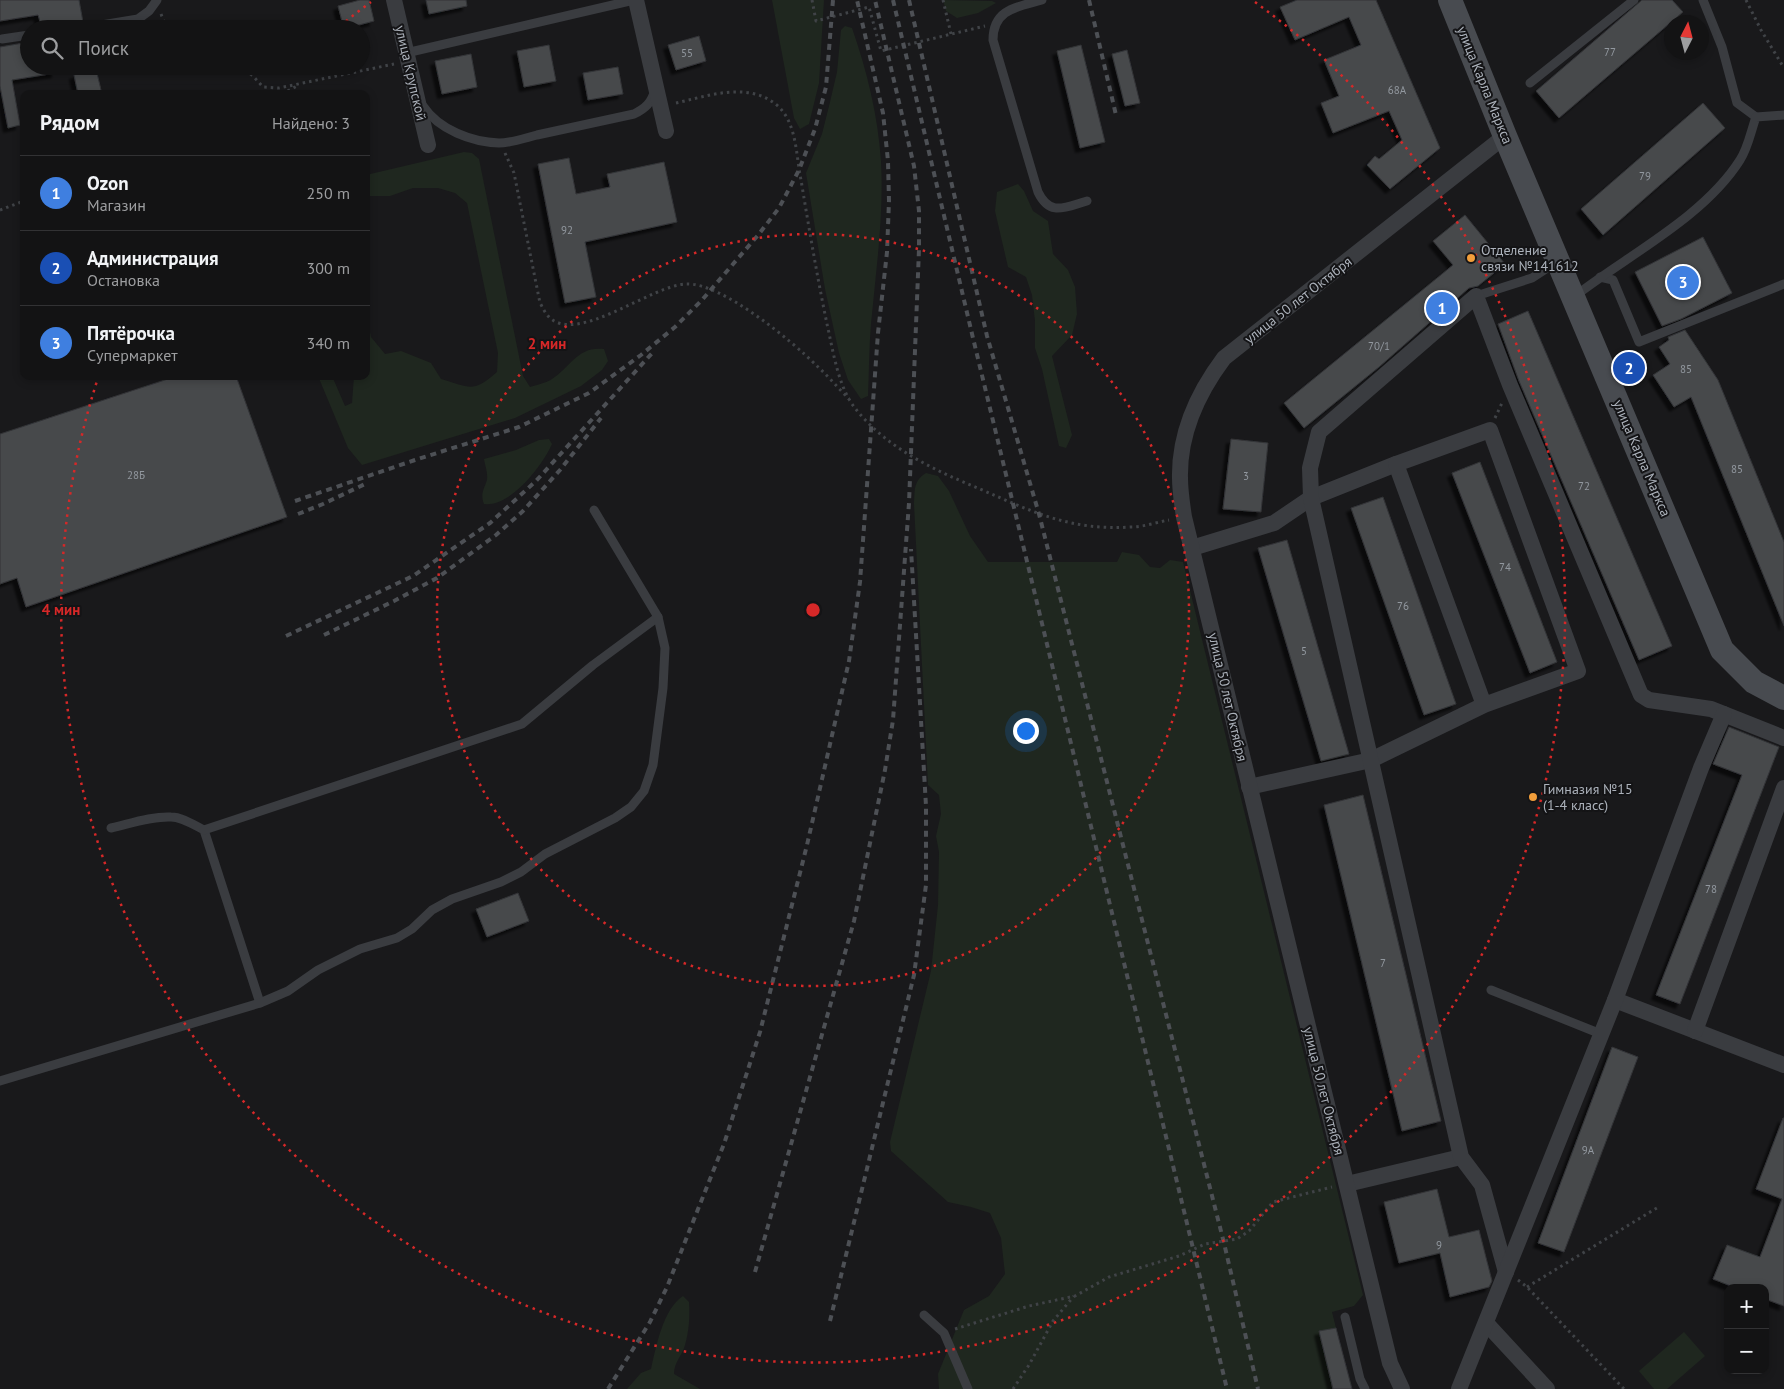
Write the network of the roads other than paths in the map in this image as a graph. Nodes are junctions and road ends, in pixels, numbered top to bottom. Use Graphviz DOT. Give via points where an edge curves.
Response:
graph roads {
  1 [pos="157,0"];
  2 [pos="394,0"];
  3 [pos="635,0"];
  4 [pos="1042,0"];
  5 [pos="1450,0"];
  6 [pos="1634,0"];
  7 [pos="1703,0"];
  8 [pos="127,20"];
  9 [pos="20,36"];
  10 [pos="2,39"];
  11 [pos="408,57"];
  12 [pos="1530,83"];
  13 [pos="656,86"];
  14 [pos="417,98"];
  15 [pos="1784,115"];
  16 [pos="1756,117"];
  17 [pos="666,131"];
  18 [pos="1505,136"];
  19 [pos="428,145"];
  20 [pos="1087,202"];
  21 [pos="1559,261"];
  22 [pos="1600,277"];
  23 [pos="1784,284"];
  24 [pos="1476,296"];
  25 [pos="1574,297"];
  26 [pos="1396,464"];
  27 [pos="1311,498"];
  28 [pos="594,510"];
  29 [pos="1192,548"];
  30 [pos="658,617"];
  31 [pos="1784,698"];
  32 [pos="1484,705"];
  33 [pos="1724,714"];
  34 [pos="1784,738"];
  35 [pos="1371,760"];
  36 [pos="1249,787"];
  37 [pos="1784,788"];
  38 [pos="111,828"];
  39 [pos="204,830"];
  40 [pos="1491,990"];
  41 [pos="1615,1000"];
  42 [pos="260,1003"];
  43 [pos="1695,1031"];
  44 [pos="1601,1034"];
  45 [pos="1784,1065"];
  46 [pos="0,1081"];
  47 [pos="1461,1157"];
  48 [pos="1347,1184"];
  49 [pos="1506,1272"];
  50 [pos="924,1315"];
  51 [pos="1346,1317"];
  52 [pos="1486,1323"];
  53 [pos="968,1389"];
  54 [pos="1365,1389"];
  55 [pos="1402,1389"];
  56 [pos="1459,1389"];
  57 [pos="1547,1389"];
  1 -- 8 [label="lane" via="149,11"];
  2 -- 11 [label="street, улица Крупской"];
  3 -- 11 [label="lane"];
  3 -- 13 [label="street"];
  4 -- 20 [label="lane" via="1012,8 1000,16 995,24 993,40 1043,202 1060,209"];
  5 -- 18 [label="street, улица Карла Маркса"];
  6 -- 12 [label="lane"];
  7 -- 16 [label="lane" via="1722,47 1737,103"];
  9 -- 10 [label="lane"];
  11 -- 14 [label="street, улица Крупской"];
  13 -- 14 [label="lane" via="646,108 634,114 501,143 459,134 428,115"];
  13 -- 17 [label="street"];
  14 -- 19 [label="street, улица Крупской"];
  15 -- 16 [label="lane"];
  16 -- 22 [label="lane" via="1742,158 1724,183 1678,224"];
  18 -- 21 [label="street, улица Карла Маркса"];
  18 -- 29 [label="street, улица 50 лет Октября" via="1224,358 1199,395 1183,440 1180,481"];
  21 -- 24 [label="lane" via="1532,278"];
  21 -- 25 [label="street, улица Карла Маркса"];
  22 -- 23 [label="lane" via="1613,280 1639,342"];
  22 -- 25 [label="lane"];
  24 -- 27 [label="street" via="1319,432 1310,468"];
  24 -- 33 [label="street" via="1510,385 1641,695 1649,700 1711,709"];
  25 -- 31 [label="street, улица Карла Маркса" via="1722,650 1754,682"];
  26 -- 27 [label="street"];
  26 -- 32 [label="street"];
  26 -- 32 [label="street" via="1490,430 1578,671"];
  27 -- 29 [label="street" via="1274,523"];
  27 -- 35 [label="street"];
  28 -- 30 [label="lane"];
  29 -- 36 [label="street, улица 50 лет Октября"];
  30 -- 39 [label="lane" via="522,724"];
  30 -- 42 [label="lane" via="665,648 658,729 644,791 631,807 545,854 522,872 452,899 432,910 397,938 360,949 318,970 288,992"];
  32 -- 35 [label="street"];
  33 -- 34 [label="street"];
  33 -- 41 [label="street"];
  35 -- 36 [label="street"];
  35 -- 47 [label="street"];
  36 -- 48 [label="street, улица 50 лет Октября"];
  37 -- 43 [label="street"];
  38 -- 39 [label="lane" via="172,816"];
  39 -- 42 [label="lane"];
  40 -- 44 [label="lane"];
  41 -- 43 [label="street"];
  41 -- 44 [label="street"];
  42 -- 46 [label="lane"];
  43 -- 45 [label="street"];
  44 -- 49 [label="street"];
  47 -- 48 [label="street"];
  47 -- 49 [label="street" via="1482,1185"];
  48 -- 55 [label="street, улица 50 лет Октября" via="1390,1363"];
  49 -- 52 [label="street"];
  50 -- 53 [label="lane" via="944,1333"];
  51 -- 54 [label="lane" via="1360,1380"];
  52 -- 56 [label="street"];
  52 -- 57 [label="street"];
}
